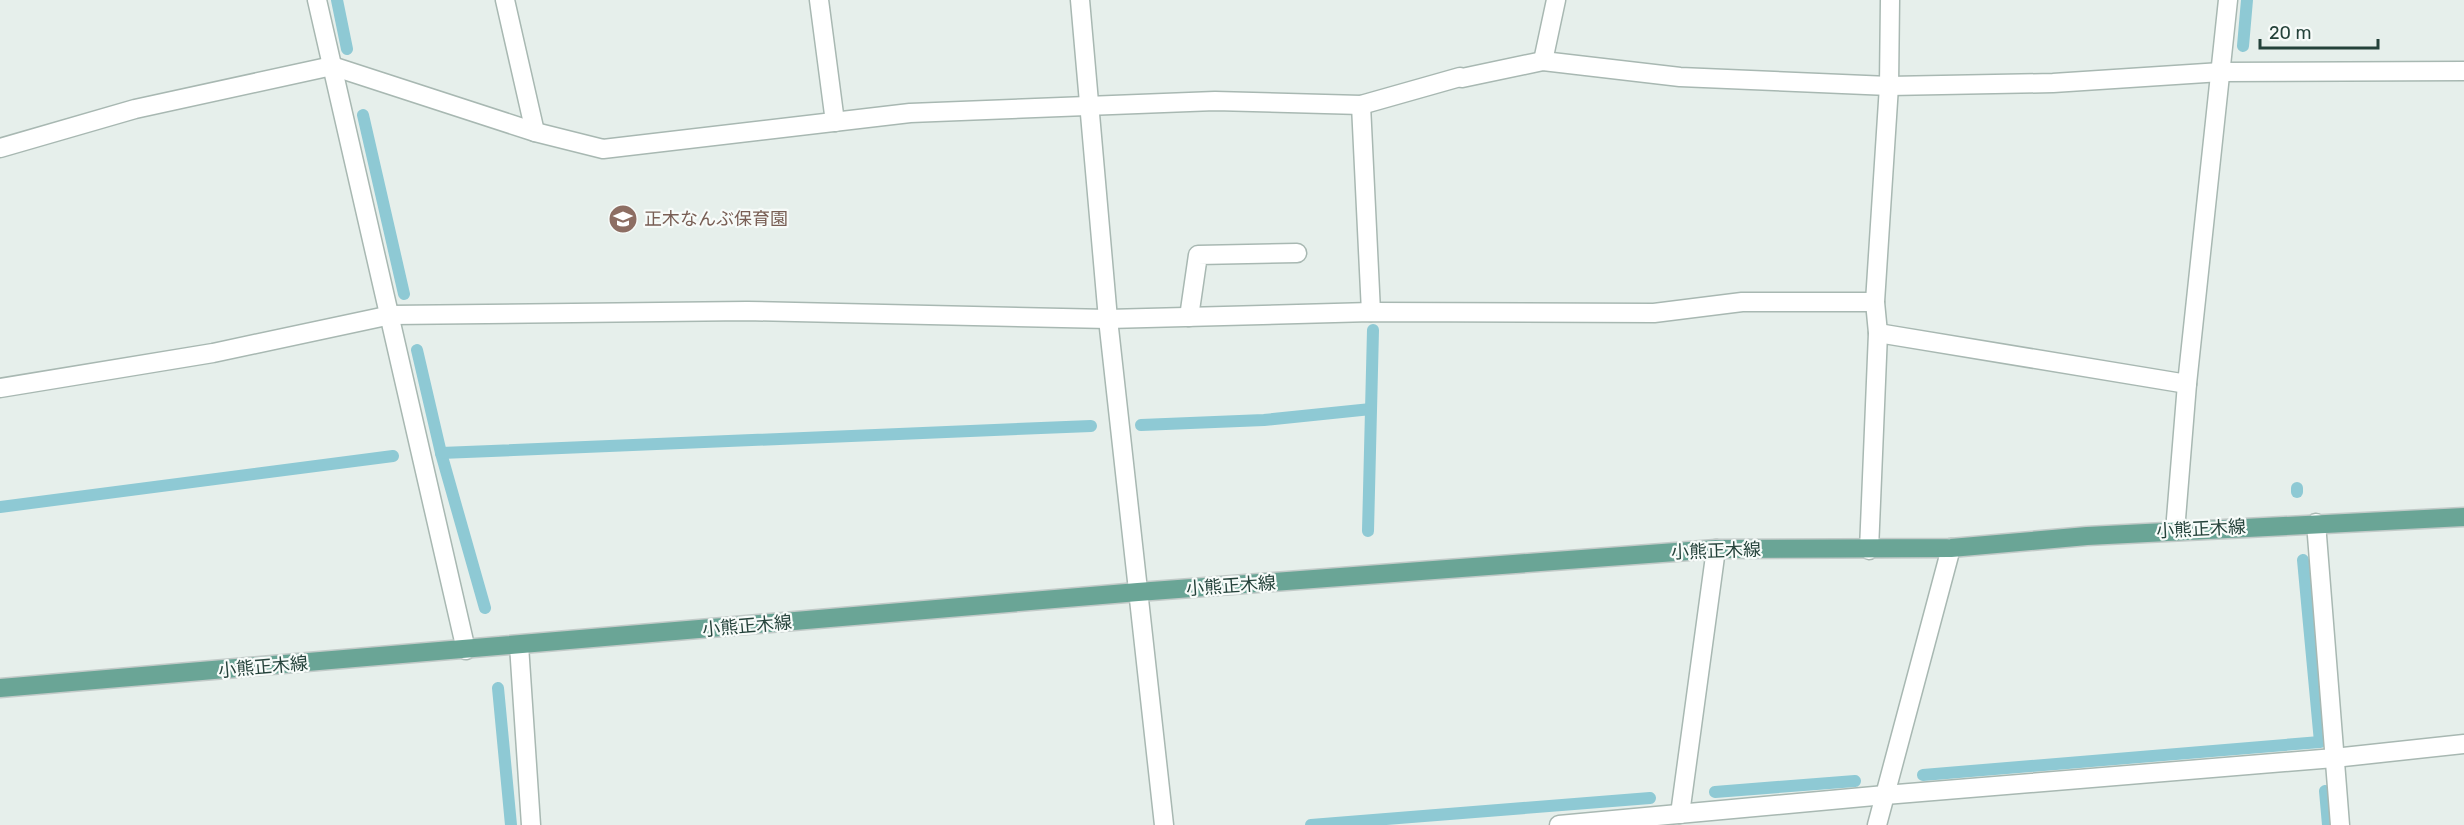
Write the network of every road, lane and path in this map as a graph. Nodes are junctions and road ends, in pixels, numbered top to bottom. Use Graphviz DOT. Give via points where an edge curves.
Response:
graph roads {
  1 [pos="317,0"];
  2 [pos="505,0"];
  3 [pos="819,0"];
  4 [pos="1080,0"];
  5 [pos="1556,0"];
  6 [pos="1890,0"];
  7 [pos="2228,0"];
  8 [pos="1543,61"];
  9 [pos="332,66"];
  10 [pos="2464,71"];
  11 [pos="2221,72"];
  12 [pos="1889,86"];
  13 [pos="1361,105"];
  14 [pos="1090,107"];
  15 [pos="835,122"];
  16 [pos="535,132"];
  17 [pos="0,148"];
  18 [pos="1297,253"];
  19 [pos="1875,302"];
  20 [pos="1371,312"];
  21 [pos="391,315"];
  22 [pos="1189,316"];
  23 [pos="1108,319"];
  24 [pos="1878,333"];
  25 [pos="2187,384"];
  26 [pos="0,388"];
  27 [pos="2464,516"];
  28 [pos="2316,523"];
  29 [pos="2175,531"];
  30 [pos="1951,548"];
  31 [pos="1716,549"];
  32 [pos="1869,550"];
  33 [pos="1138,592"];
  34 [pos="519,645"];
  35 [pos="466,650"];
  36 [pos="0,688"];
  37 [pos="2464,744"];
  38 [pos="2334,758"];
  39 [pos="1885,795"];
  40 [pos="1680,814"];
  41 [pos="531,825"];
  42 [pos="1164,825"];
  43 [pos="1559,825"];
  44 [pos="1877,825"];
  45 [pos="2340,825"];
  1 -- 9 [label="street"];
  2 -- 16 [label="street"];
  3 -- 15 [label="street"];
  4 -- 14 [label="street"];
  5 -- 8 [label="street"];
  6 -- 12 [label="street"];
  7 -- 11 [label="street"];
  8 -- 12 [label="street" via="1680,77"];
  8 -- 13 [label="street" via="1460,77"];
  9 -- 16 [label="street"];
  9 -- 17 [label="street" via="135,109"];
  9 -- 21 [label="street"];
  10 -- 11 [label="street"];
  11 -- 12 [label="street" via="2053,83"];
  11 -- 25 [label="street"];
  12 -- 19 [label="street"];
  13 -- 14 [label="street" via="1215,101"];
  13 -- 20 [label="street"];
  14 -- 15 [label="street" via="910,113"];
  14 -- 23 [label="street"];
  15 -- 16 [label="street" via="603,149"];
  18 -- 22 [label="street" via="1198,255"];
  19 -- 20 [label="street" via="1742,302 1654,313"];
  19 -- 24 [label="street"];
  20 -- 22 [label="street"];
  21 -- 23 [label="street" via="747,311"];
  21 -- 26 [label="street" via="213,353"];
  21 -- 35 [label="street"];
  22 -- 23 [label="street"];
  23 -- 33 [label="street"];
  24 -- 25 [label="street"];
  24 -- 32 [label="street"];
  25 -- 29 [label="street"];
  27 -- 28 [label="main road, 小熊正木線"];
  28 -- 29 [label="main road, 小熊正木線"];
  28 -- 38 [label="street"];
  29 -- 30 [label="main road, 小熊正木線"];
  30 -- 32 [label="main road, 小熊正木線"];
  30 -- 39 [label="street"];
  31 -- 32 [label="main road, 小熊正木線"];
  31 -- 33 [label="main road, 小熊正木線"];
  31 -- 40 [label="street"];
  33 -- 34 [label="main road, 小熊正木線"];
  33 -- 42 [label="street"];
  34 -- 35 [label="main road, 小熊正木線"];
  34 -- 41 [label="street"];
  35 -- 36 [label="main road, 小熊正木線"];
  37 -- 38 [label="street"];
  38 -- 39 [label="street"];
  38 -- 45 [label="street"];
  39 -- 40 [label="street"];
  39 -- 44 [label="street"];
  40 -- 43 [label="street"];
}
